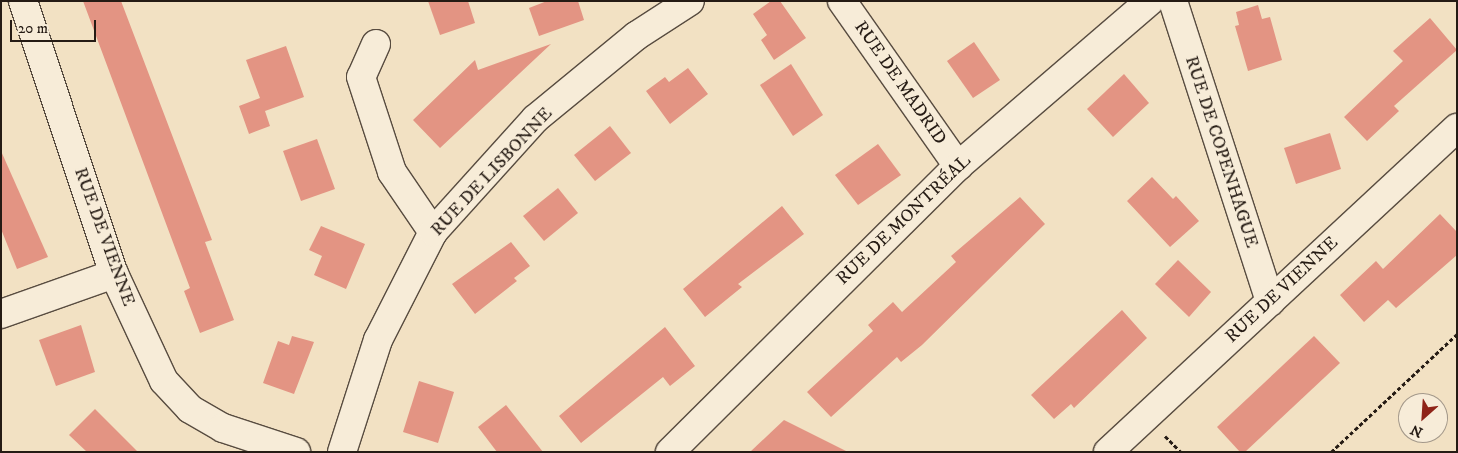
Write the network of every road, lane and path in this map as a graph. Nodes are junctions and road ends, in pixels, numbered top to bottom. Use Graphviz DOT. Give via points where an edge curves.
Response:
graph roads {
  1 [pos="23,1"];
  2 [pos="690,1"];
  3 [pos="842,1"];
  4 [pos="1150,1"];
  5 [pos="1172,1"];
  6 [pos="376,44"];
  7 [pos="1457,128"];
  8 [pos="958,166"];
  9 [pos="433,232"];
  10 [pos="114,274"];
  11 [pos="1270,302"];
  12 [pos="1,314"];
  13 [pos="1457,334"];
  14 [pos="296,452"];
  15 [pos="342,452"];
  16 [pos="670,452"];
  17 [pos="1108,452"];
  18 [pos="1331,452"];
  1 -- 10 [label="street, RUE DE VIENNE"];
  2 -- 9 [label="street, RUE DE LISBONNE" via="636,36 535,119"];
  3 -- 8 [label="street, RUE DE MADRID"];
  4 -- 8 [label="street, RUE DE MONTRÉAL"];
  5 -- 11 [label="street, RUE DE COPENHAGUE"];
  6 -- 9 [label="street" via="361,76 392,172"];
  7 -- 11 [label="street, RUE DE VIENNE"];
  8 -- 16 [label="street, RUE DE MONTRÉAL"];
  9 -- 15 [label="street, RUE DE LISBONNE" via="378,340"];
  10 -- 12 [label="street"];
  10 -- 14 [label="street, RUE DE VIENNE" via="164,381 190,409 223,428"];
  11 -- 17 [label="street, RUE DE VIENNE"];
  13 -- 18 [label="path"];
}
